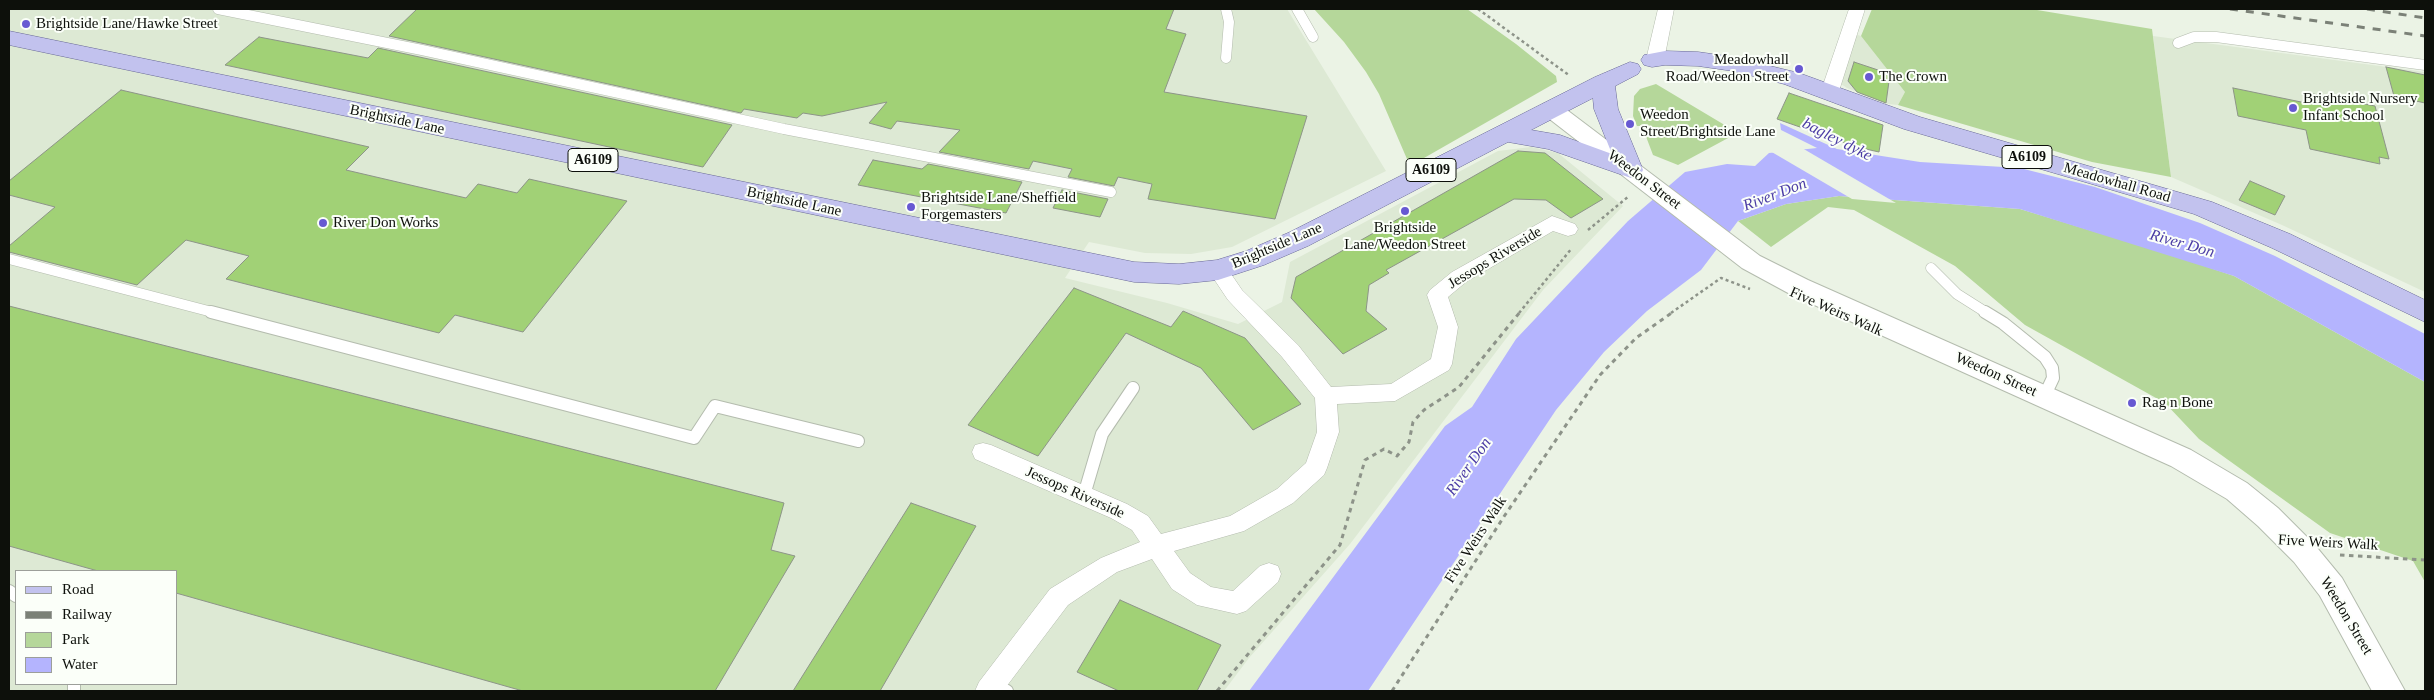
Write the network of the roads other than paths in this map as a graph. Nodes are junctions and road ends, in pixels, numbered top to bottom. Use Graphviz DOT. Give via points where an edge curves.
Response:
graph roads {
  1 [pos="218,9"];
  2 [pos="1226,9"];
  3 [pos="1297,9"];
  4 [pos="1666,9"];
  5 [pos="1857,9"];
  6 [pos="1313,37"];
  7 [pos="9,38"];
  8 [pos="2178,43"];
  9 [pos="1226,58"];
  10 [pos="1646,63"];
  11 [pos="2425,65"];
  12 [pos="1596,86"];
  13 [pos="1830,91"];
  14 [pos="1551,109"];
  15 [pos="1503,133"];
  16 [pos="1638,181"];
  17 [pos="1111,192"];
  18 [pos="1576,235"];
  19 [pos="9,260"];
  20 [pos="1931,268"];
  21 [pos="1218,270"];
  22 [pos="2425,312"];
  23 [pos="1133,388"];
  24 [pos="1326,396"];
  25 [pos="2044,397"];
  26 [pos="858,441"];
  27 [pos="983,452"];
  28 [pos="1084,495"];
  29 [pos="1156,546"];
  30 [pos="1269,574"];
  31 [pos="996,689"];
  32 [pos="2389,691"];
  1 -- 17 [label="lane" via="784,129"];
  2 -- 9 [label="lane" via="1229,22"];
  3 -- 6 [label="lane"];
  4 -- 10 [label="street"];
  5 -- 13 [label="street"];
  7 -- 21 [label="main road, Brightside Lane / A6109" via="1119,270 1179,274"];
  8 -- 11 [label="lane" via="2216,37"];
  10 -- 12 [label="main road, Meadowhall Road / A6109"];
  10 -- 13 [label="main road, Meadowhall Road / A6109" via="1681,58 1733,64"];
  12 -- 14 [label="main road, Meadowhall Road / A6109"];
  12 -- 16 [label="main road"];
  13 -- 22 [label="main road, Meadowhall Road / A6109" via="1912,123 2203,208 2281,241"];
  14 -- 15 [label="main road, Brightside Lane / A6109"];
  14 -- 16 [label="street, Weedon Street"];
  15 -- 16 [label="main road" via="1552,140"];
  15 -- 21 [label="main road, Brightside Lane / A6109" via="1299,239"];
  16 -- 25 [label="street, Weedon Street" via="1751,262 1799,287"];
  18 -- 24 [label="street, Jessops Riverside" via="1552,223 1459,277 1437,295 1448,327 1441,364 1395,392"];
  19 -- 26 [label="lane" via="694,438 716,406"];
  20 -- 25 [label="lane" via="1957,294 2003,323 2045,357 2052,368 2053,378"];
  21 -- 24 [label="street" via="1235,295 1290,351"];
  23 -- 28 [label="lane" via="1102,434"];
  24 -- 29 [label="street" via="1328,432 1316,468 1291,490 1236,524"];
  25 -- 32 [label="street, Weedon Street" via="2207,472 2237,491 2304,553 2330,587"];
  27 -- 28 [label="street, Jessops Riverside"];
  28 -- 29 [label="street, Jessops Riverside" via="1140,523"];
  29 -- 30 [label="street, Jessops Riverside" via="1181,581 1206,597 1237,602"];
  29 -- 31 [label="street" via="1109,565 1059,597"];
}
